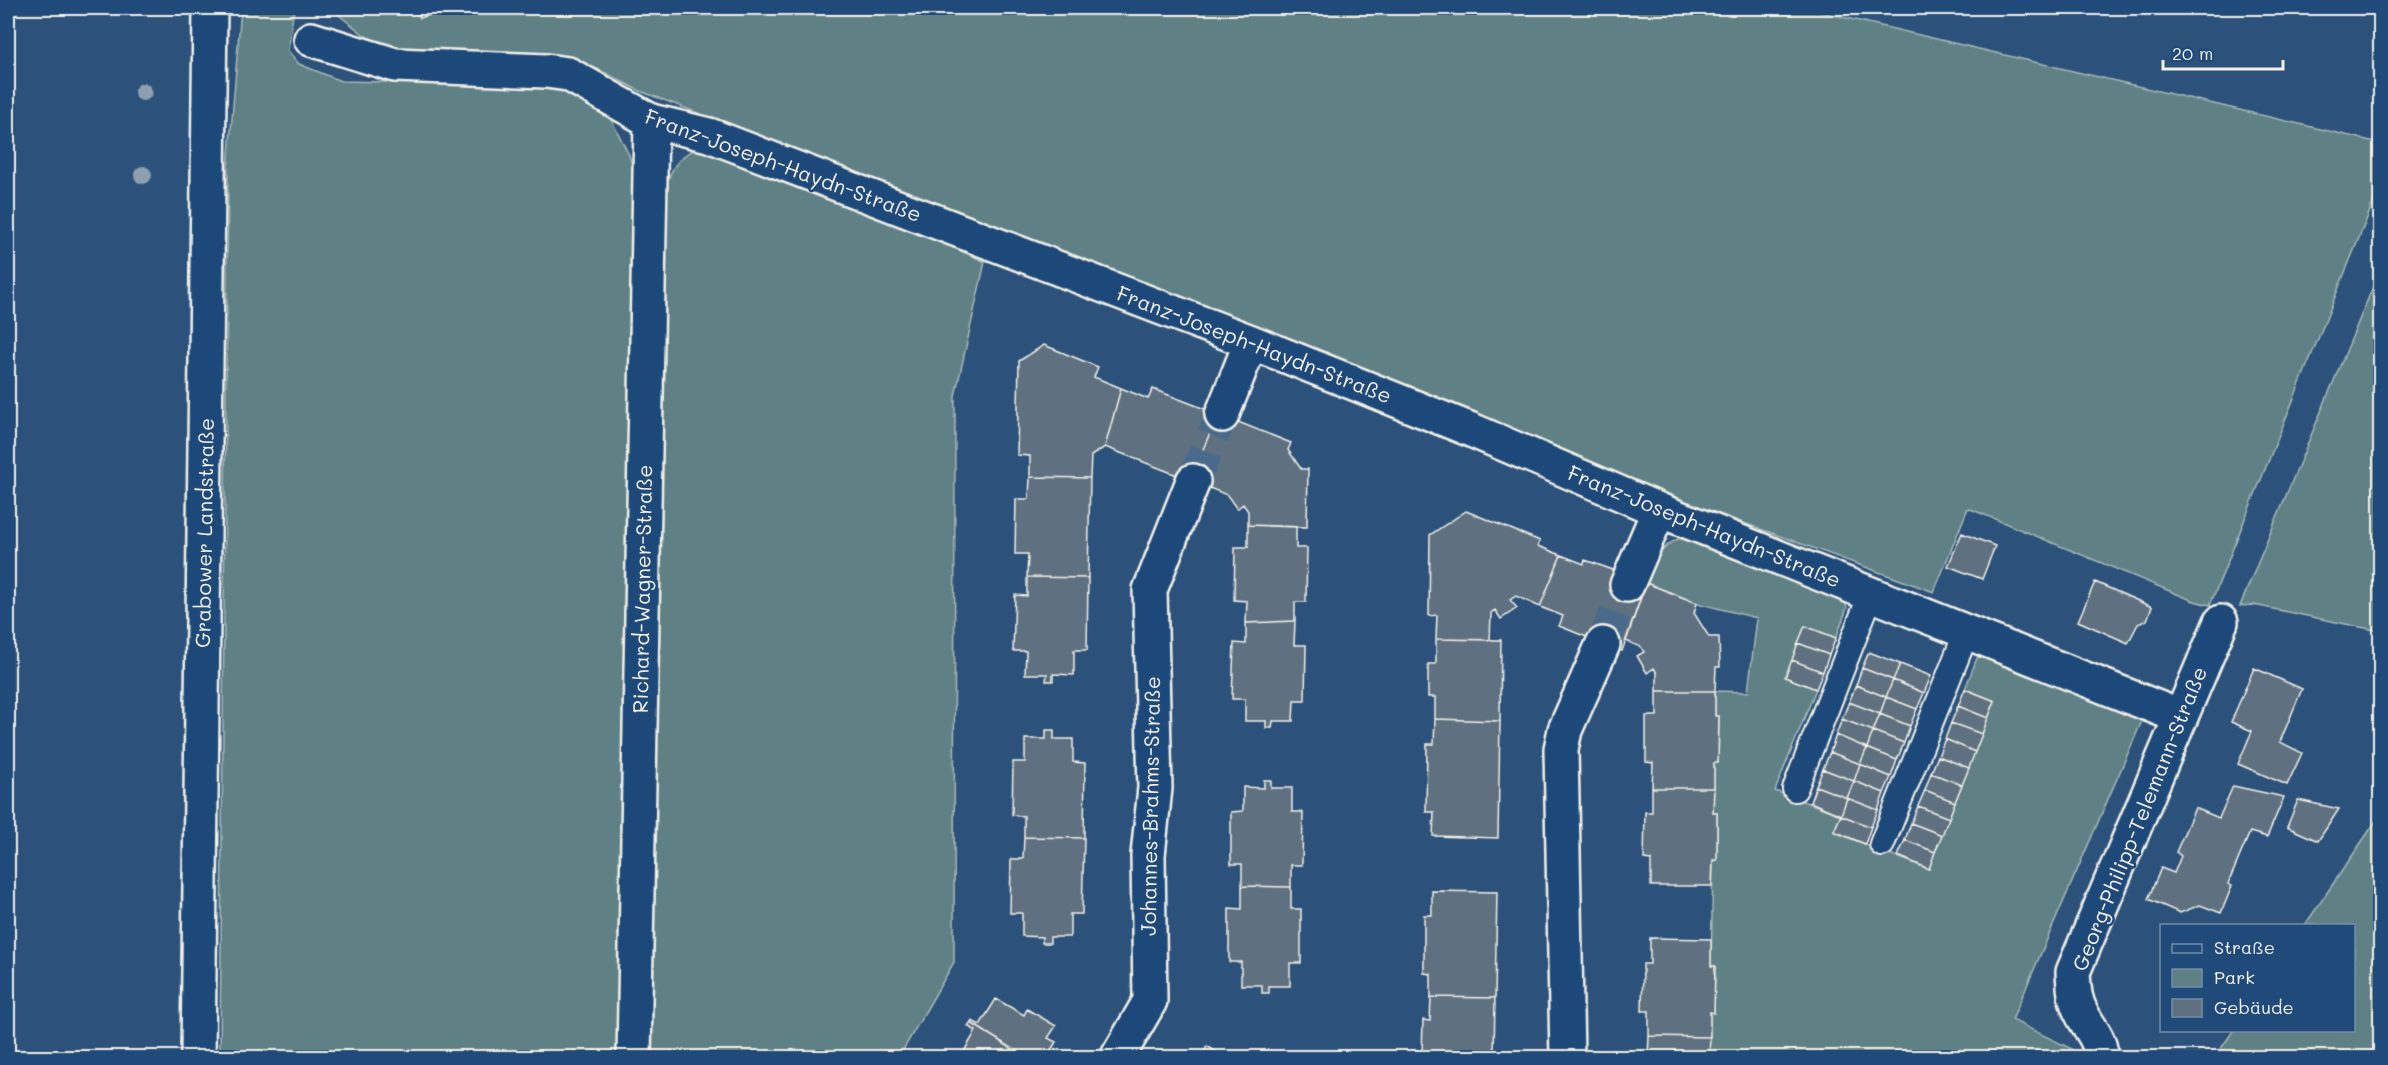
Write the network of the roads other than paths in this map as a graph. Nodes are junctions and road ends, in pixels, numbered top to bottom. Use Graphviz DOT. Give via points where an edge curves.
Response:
graph roads {
  1 [pos="210,8"];
  2 [pos="311,39"];
  3 [pos="651,121"];
  4 [pos="1251,342"];
  5 [pos="1222,415"];
  6 [pos="1193,481"];
  7 [pos="1659,510"];
  8 [pos="1627,585"];
  9 [pos="1871,594"];
  10 [pos="2221,622"];
  11 [pos="1966,631"];
  12 [pos="1603,644"];
  13 [pos="2181,717"];
  14 [pos="1795,789"];
  15 [pos="1882,844"];
  16 [pos="2101,1053"];
  17 [pos="198,1058"];
  18 [pos="634,1058"];
  19 [pos="1117,1058"];
  20 [pos="1567,1058"];
  1 -- 17 [label="street, Grabower Landstraße"];
  2 -- 3 [label="street, Franz-Joseph-Haydn-Straße" via="395,65 568,74"];
  3 -- 4 [label="street, Franz-Joseph-Haydn-Straße" via="709,135"];
  3 -- 18 [label="street, Richard-Wagner-Straße"];
  4 -- 5 [label="street"];
  4 -- 7 [label="street, Franz-Joseph-Haydn-Straße"];
  6 -- 19 [label="street, Johannes-Brahms-Straße" via="1150,590 1155,788 1148,855 1150,1001"];
  7 -- 8 [label="street"];
  7 -- 9 [label="street, Franz-Joseph-Haydn-Straße"];
  9 -- 11 [label="street, Franz-Joseph-Haydn-Straße"];
  9 -- 14 [label="lane"];
  10 -- 13 [label="street, Georg-Philipp-Telemann-Straße"];
  11 -- 13 [label="street, Franz-Joseph-Haydn-Straße"];
  11 -- 15 [label="lane"];
  12 -- 20 [label="street" via="1564,730 1561,749"];
  13 -- 16 [label="street, Georg-Philipp-Telemann-Straße" via="2073,972 2074,993"];
}
